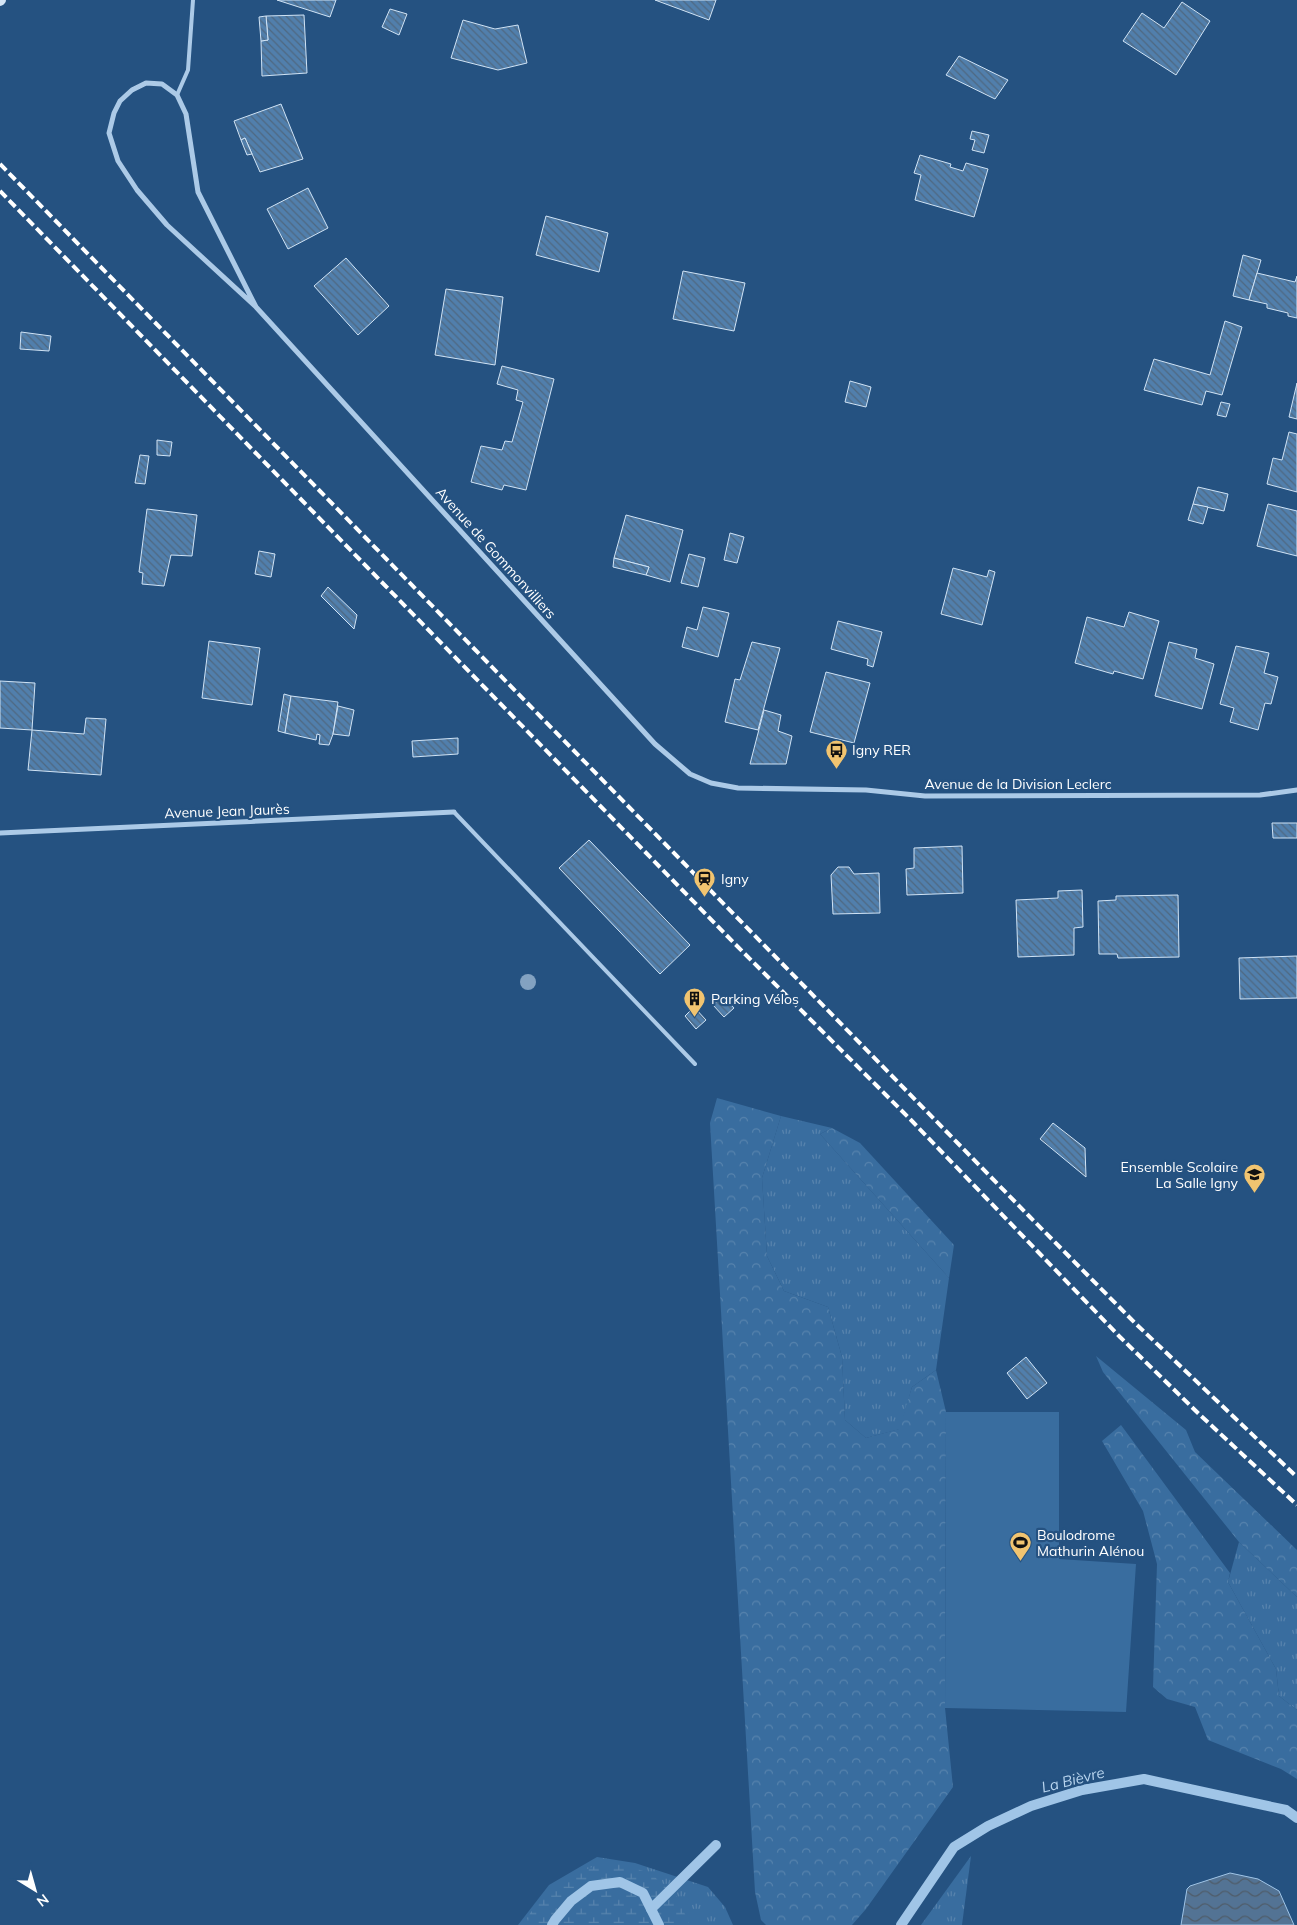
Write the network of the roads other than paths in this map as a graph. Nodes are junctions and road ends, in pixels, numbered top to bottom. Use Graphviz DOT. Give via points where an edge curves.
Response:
graph roads {
  1 [pos="193,0"];
  2 [pos="177,95"];
  3 [pos="256,307"];
  4 [pos="738,788"];
  5 [pos="1297,790"];
  6 [pos="454,812"];
  7 [pos="0,832"];
  8 [pos="695,1064"];
  1 -- 2 [label="lane" via="188,70"];
  2 -- 3 [label="street, Avenue de Gommonvilliers" via="186,114 198,192"];
  2 -- 3 [label="street, Avenue de Gommonvilliers" via="162,84 146,83 120,101 109,134 118,161 137,190 167,225"];
  3 -- 4 [label="street, Avenue de Gommonvilliers" via="655,744 690,774 710,783"];
  4 -- 5 [label="street, Avenue de la Division Leclerc" via="866,790 925,796 1260,795"];
  6 -- 7 [label="street, Avenue Jean Jaurès"];
  6 -- 8 [label="lane"];
}
